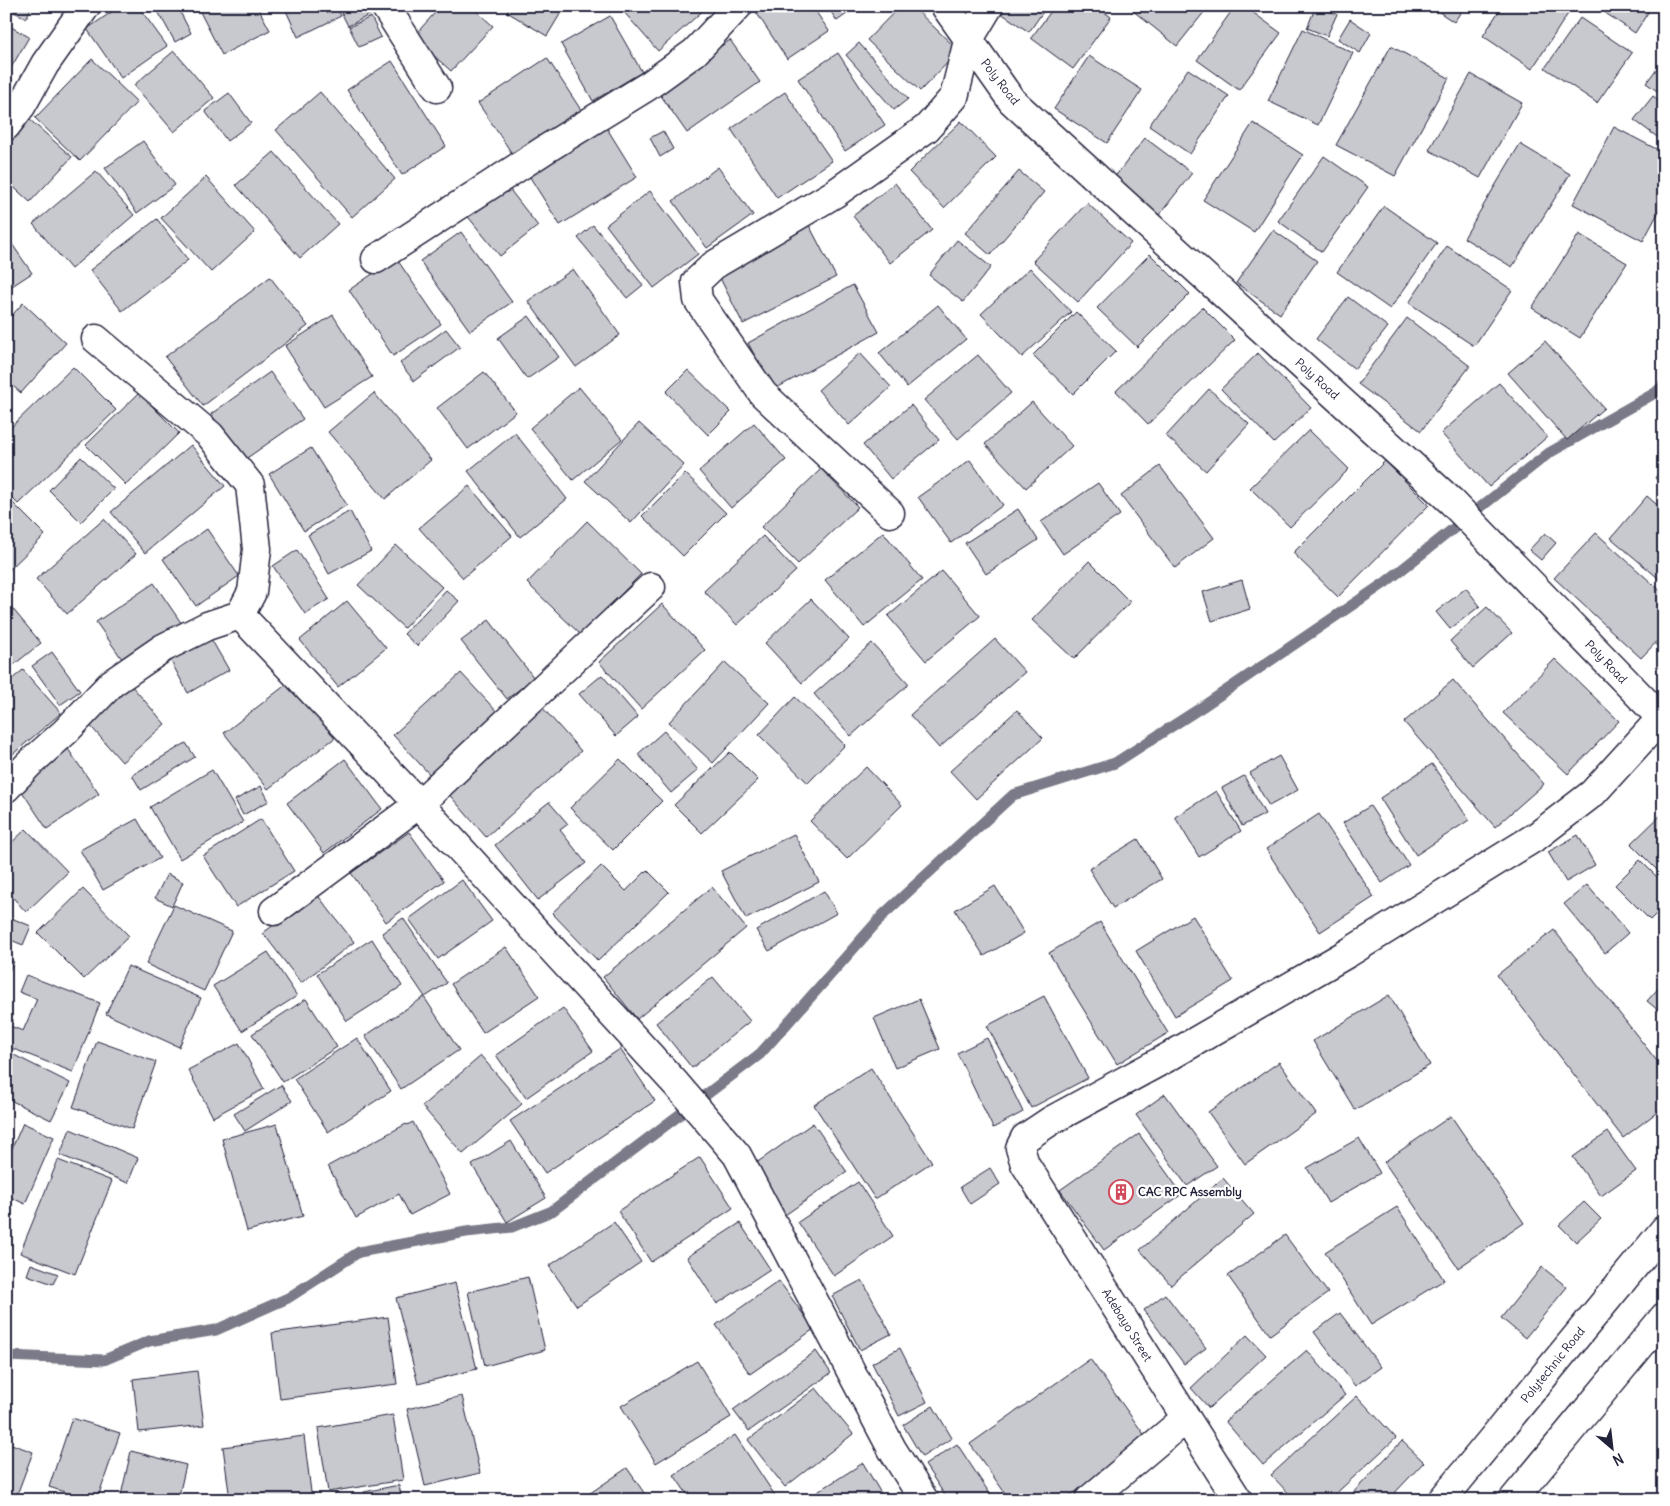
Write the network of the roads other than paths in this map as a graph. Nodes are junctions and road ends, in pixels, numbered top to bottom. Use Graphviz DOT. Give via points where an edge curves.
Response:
graph roads {
  1 [pos="86,6"];
  2 [pos="385,6"];
  3 [pos="738,6"];
  4 [pos="945,6"];
  5 [pos="989,6"];
  6 [pos="968,41"];
  7 [pos="437,88"];
  8 [pos="6,126"];
  9 [pos="376,259"];
  10 [pos="96,339"];
  11 [pos="890,513"];
  12 [pos="651,587"];
  13 [pos="240,615"];
  14 [pos="1663,718"];
  15 [pos="6,788"];
  16 [pos="419,804"];
  17 [pos="274,911"];
  18 [pos="1664,1230"];
  19 [pos="1664,1317"];
  20 [pos="1186,1418"];
  21 [pos="924,1500"];
  22 [pos="1089,1500"];
  23 [pos="1238,1500"];
  24 [pos="1442,1500"];
  25 [pos="1513,1500"];
  1 -- 8 [label="street"];
  2 -- 7 [label="street"];
  3 -- 9 [label="street" via="695,52 648,86"];
  4 -- 6 [label="street, Poly Road"];
  5 -- 6 [label="street"];
  6 -- 11 [label="street" via="954,97 927,128 834,194 714,265 696,282 698,300 763,394"];
  6 -- 14 [label="street, Poly Road" via="1012,101 1452,502"];
  10 -- 13 [label="street" via="210,435 250,485 258,548 252,592"];
  12 -- 16 [label="street"];
  13 -- 15 [label="street" via="208,626 164,648 112,683"];
  13 -- 16 [label="street"];
  14 -- 20 [label="street, Adebayo Street" via="1593,793 1537,836 1339,958 1025,1138 1020,1148 1025,1164"];
  16 -- 17 [label="street"];
  16 -- 21 [label="street" via="676,1084 737,1156 892,1449"];
  18 -- 24 [label="street, Polytechnic Road"];
  19 -- 25 [label="street"];
  20 -- 22 [label="street"];
  20 -- 23 [label="street, Adebayo Street"];
}
